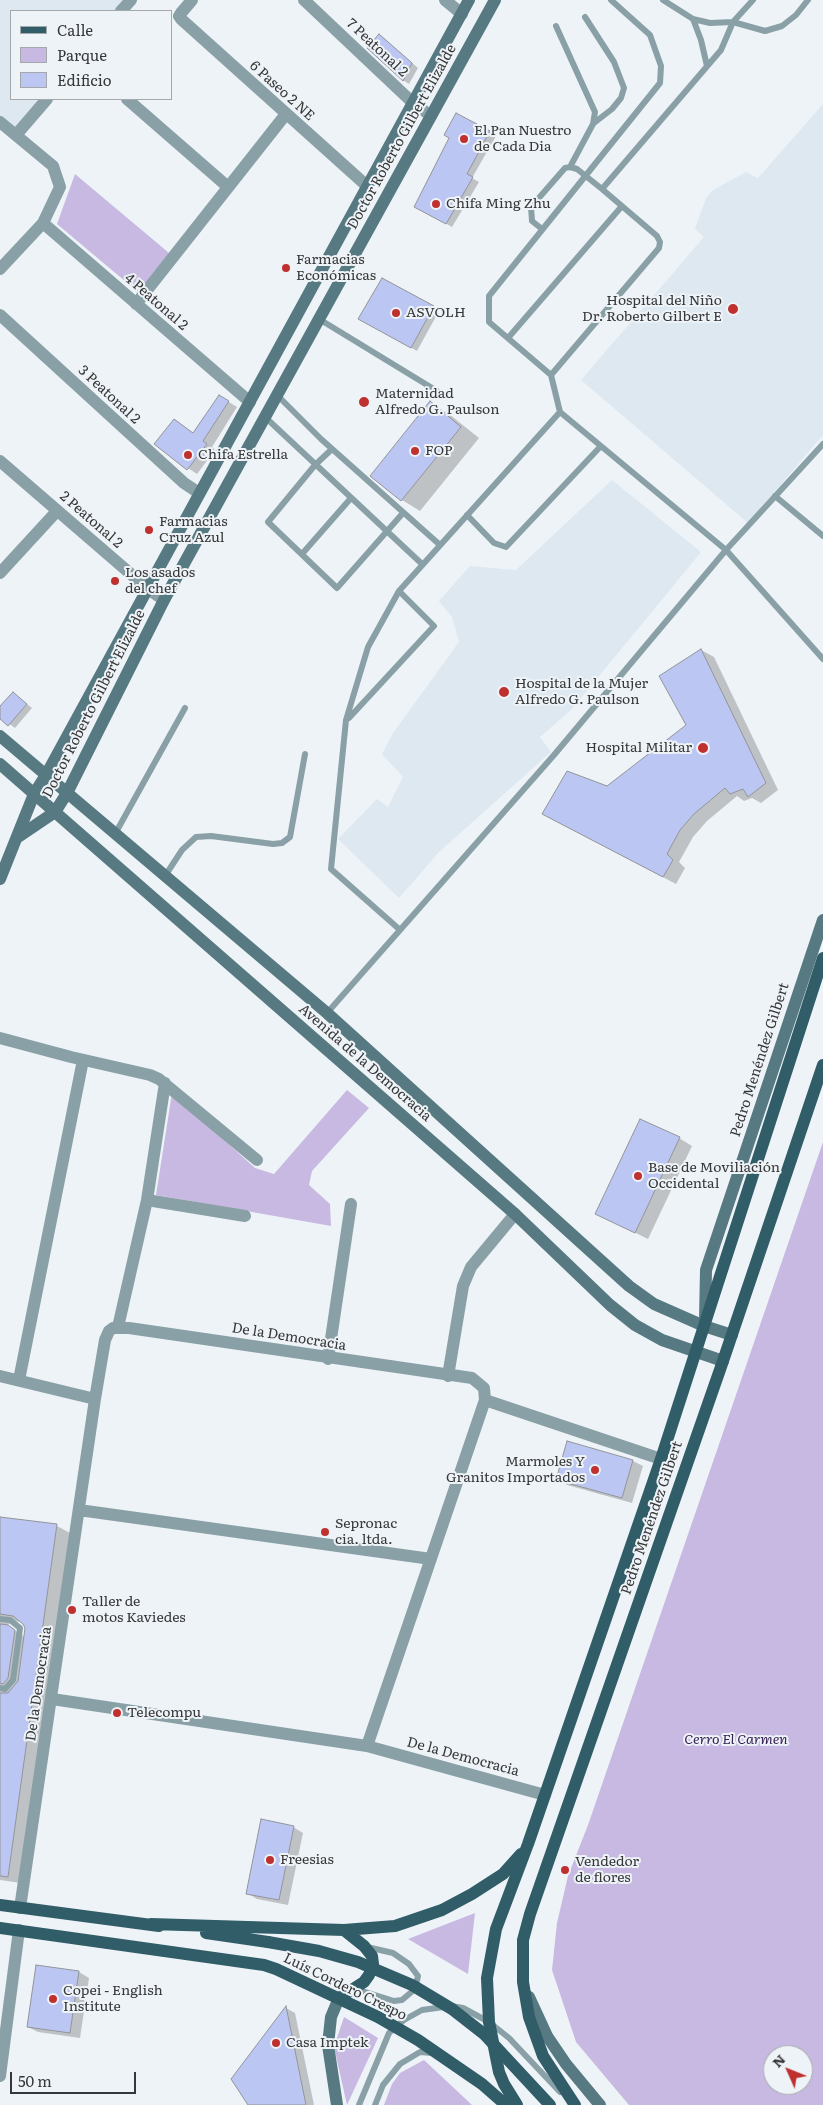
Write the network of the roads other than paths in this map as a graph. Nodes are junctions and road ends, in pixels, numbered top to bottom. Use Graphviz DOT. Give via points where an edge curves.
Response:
graph roads {
  1 [pos="131,0"];
  2 [pos="192,0"];
  3 [pos="304,0"];
  4 [pos="445,0"];
  5 [pos="469,0"];
  6 [pos="495,0"];
  7 [pos="611,0"];
  8 [pos="663,0"];
  9 [pos="753,0"];
  10 [pos="808,0"];
  11 [pos="122,10"];
  12 [pos="462,14"];
  13 [pos="585,17"];
  14 [pos="693,19"];
  15 [pos="733,22"];
  16 [pos="556,26"];
  17 [pos="707,66"];
  18 [pos="46,100"];
  19 [pos="128,100"];
  20 [pos="412,102"];
  21 [pos="286,114"];
  22 [pos="431,116"];
  23 [pos="0,122"];
  24 [pos="592,124"];
  25 [pos="16,135"];
  26 [pos="570,167"];
  27 [pos="586,176"];
  28 [pos="367,186"];
  29 [pos="228,187"];
  30 [pos="602,189"];
  31 [pos="622,206"];
  32 [pos="43,223"];
  33 [pos="542,229"];
  34 [pos="0,269"];
  35 [pos="136,304"];
  36 [pos="298,314"];
  37 [pos="0,315"];
  38 [pos="317,322"];
  39 [pos="508,338"];
  40 [pos="280,347"];
  41 [pos="300,355"];
  42 [pos="552,375"];
  43 [pos="437,391"];
  44 [pos="277,395"];
  45 [pos="250,402"];
  46 [pos="560,412"];
  47 [pos="265,417"];
  48 [pos="823,444"];
  49 [pos="600,447"];
  50 [pos="332,449"];
  51 [pos="0,461"];
  52 [pos="316,465"];
  53 [pos="199,493"];
  54 [pos="775,496"];
  55 [pos="351,498"];
  56 [pos="57,511"];
  57 [pos="404,513"];
  58 [pos="467,515"];
  59 [pos="387,532"];
  60 [pos="823,536"];
  61 [pos="440,545"];
  62 [pos="726,550"];
  63 [pos="302,554"];
  64 [pos="422,564"];
  65 [pos="0,573"];
  66 [pos="147,588"];
  67 [pos="399,591"];
  68 [pos="164,600"];
  69 [pos="823,659"];
  70 [pos="185,708"];
  71 [pos="346,720"];
  72 [pos="0,736"];
  73 [pos="304,754"];
  74 [pos="0,764"];
  75 [pos="46,776"];
  76 [pos="67,793"];
  77 [pos="34,794"];
  78 [pos="55,812"];
  79 [pos="115,834"];
  80 [pos="18,837"];
  81 [pos="165,876"];
  82 [pos="0,879"];
  83 [pos="823,920"];
  84 [pos="399,929"];
  85 [pos="823,958"];
  86 [pos="327,1013"];
  87 [pos="0,1038"];
  88 [pos="83,1060"];
  89 [pos="823,1064"];
  90 [pos="165,1083"];
  91 [pos="257,1160"];
  92 [pos="147,1200"];
  93 [pos="351,1204"];
  94 [pos="515,1214"];
  95 [pos="245,1216"];
  96 [pos="704,1326"];
  97 [pos="118,1327"];
  98 [pos="732,1335"];
  99 [pos="696,1353"];
  100 [pos="328,1359"];
  101 [pos="723,1361"];
  102 [pos="0,1376"];
  103 [pos="448,1376"];
  104 [pos="20,1380"];
  105 [pos="95,1399"];
  106 [pos="485,1400"];
  107 [pos="661,1459"];
  108 [pos="78,1510"];
  109 [pos="432,1559"];
  110 [pos="0,1619"];
  111 [pos="0,1688"];
  112 [pos="52,1699"];
  113 [pos="367,1746"];
  114 [pos="546,1795"];
  115 [pos="528,1844"];
  116 [pos="0,1905"];
  117 [pos="20,1908"];
  118 [pos="151,1924"];
  119 [pos="0,1928"];
  120 [pos="19,1930"];
  121 [pos="344,1930"];
  122 [pos="364,1946"];
  123 [pos="523,1982"];
  124 [pos="354,1988"];
  125 [pos="339,1998"];
  126 [pos="489,2022"];
  127 [pos="395,2027"];
  128 [pos="444,2056"];
  129 [pos="0,2076"];
  130 [pos="337,2105"];
  131 [pos="359,2105"];
  132 [pos="375,2105"];
  133 [pos="506,2105"];
  134 [pos="517,2105"];
  135 [pos="550,2105"];
  136 [pos="574,2105"];
  137 [pos="600,2105"];
  1 -- 11 [label="street"];
  2 -- 21 [label="street, 6 Paseo 2 NE" via="179,16"];
  3 -- 20 [label="street, 7 Peatonal 2"];
  4 -- 12 [label="street"];
  5 -- 12 [label="street, Doctor Roberto Gilbert Elizalde"];
  6 -- 22 [label="street, Doctor Roberto Gilbert Elizalde"];
  7 -- 27 [label="lane" via="650,35 661,66 660,83"];
  8 -- 14 [label="lane"];
  9 -- 15 [label="lane"];
  10 -- 15 [label="lane" via="782,26 765,31"];
  12 -- 20 [label="street, Doctor Roberto Gilbert Elizalde"];
  13 -- 24 [label="lane" via="614,62 624,88 612,109"];
  14 -- 15 [label="lane" via="710,23"];
  14 -- 17 [label="lane"];
  15 -- 17 [label="lane" via="721,50"];
  16 -- 24 [label="lane" via="595,112"];
  17 -- 30 [label="lane"];
  18 -- 25 [label="street"];
  19 -- 29 [label="street"];
  20 -- 22 [label="street, 7 Peatonal 2"];
  20 -- 28 [label="street, Doctor Roberto Gilbert Elizalde"];
  21 -- 28 [label="street, 6 Paseo 2 NE"];
  21 -- 29 [label="street"];
  22 -- 38 [label="street, Doctor Roberto Gilbert Elizalde"];
  23 -- 25 [label="street"];
  24 -- 26 [label="lane"];
  25 -- 32 [label="street" via="53,166 60,187"];
  26 -- 27 [label="lane"];
  26 -- 33 [label="lane" via="565,168 531,208 532,221"];
  27 -- 30 [label="lane"];
  27 -- 33 [label="lane"];
  28 -- 36 [label="street, Doctor Roberto Gilbert Elizalde"];
  29 -- 35 [label="street"];
  30 -- 31 [label="lane"];
  31 -- 39 [label="lane"];
  31 -- 42 [label="lane" via="657,236 660,245"];
  32 -- 34 [label="street"];
  32 -- 35 [label="street, 4 Peatonal 2"];
  33 -- 39 [label="lane" via="489,296 489,322"];
  35 -- 45 [label="street, 4 Peatonal 2"];
  36 -- 38 [label="street" via="300,325 310,328"];
  36 -- 40 [label="street, Doctor Roberto Gilbert Elizalde"];
  37 -- 53 [label="street, 3 Peatonal 2" via="184,484"];
  38 -- 41 [label="street, Doctor Roberto Gilbert Elizalde"];
  38 -- 43 [label="lane"];
  39 -- 42 [label="lane"];
  40 -- 41 [label="street" via="288,342 294,343"];
  40 -- 45 [label="street, Doctor Roberto Gilbert Elizalde"];
  41 -- 44 [label="street, Doctor Roberto Gilbert Elizalde"];
  42 -- 46 [label="lane"];
  44 -- 47 [label="street, Doctor Roberto Gilbert Elizalde"];
  44 -- 50 [label="lane"];
  45 -- 53 [label="street, Doctor Roberto Gilbert Elizalde"];
  46 -- 49 [label="lane"];
  46 -- 58 [label="lane"];
  47 -- 52 [label="lane"];
  47 -- 68 [label="street, Doctor Roberto Gilbert Elizalde"];
  48 -- 54 [label="lane"];
  49 -- 58 [label="lane" via="506,547 494,543"];
  49 -- 62 [label="lane"];
  50 -- 52 [label="lane"];
  50 -- 57 [label="lane"];
  51 -- 56 [label="street, 2 Peatonal 2"];
  52 -- 55 [label="lane"];
  52 -- 63 [label="lane" via="268,522"];
  53 -- 66 [label="street, Doctor Roberto Gilbert Elizalde"];
  54 -- 60 [label="lane"];
  54 -- 62 [label="lane"];
  55 -- 59 [label="lane"];
  55 -- 63 [label="lane"];
  56 -- 65 [label="street"];
  56 -- 66 [label="street, 2 Peatonal 2"];
  57 -- 59 [label="lane"];
  57 -- 61 [label="lane"];
  58 -- 61 [label="lane"];
  59 -- 63 [label="lane" via="338,588"];
  59 -- 64 [label="lane"];
  61 -- 64 [label="lane"];
  62 -- 69 [label="lane"];
  62 -- 84 [label="lane" via="554,755"];
  64 -- 67 [label="lane"];
  66 -- 68 [label="street, 2 Peatonal 2"];
  66 -- 75 [label="street, Doctor Roberto Gilbert Elizalde"];
  67 -- 71 [label="lane" via="368,647"];
  67 -- 71 [label="lane" via="434,626"];
  68 -- 76 [label="street, Doctor Roberto Gilbert Elizalde"];
  70 -- 79 [label="lane"];
  71 -- 84 [label="lane" via="331,869"];
  72 -- 75 [label="street"];
  73 -- 81 [label="lane" via="290,837 282,844 272,844 196,837 182,850"];
  74 -- 77 [label="street, Avenida de la Democracia"];
  75 -- 76 [label="street, Avenida de la Democracia"];
  75 -- 77 [label="street, Doctor Roberto Gilbert Elizalde"];
  76 -- 78 [label="street, Doctor Roberto Gilbert Elizalde"];
  76 -- 79 [label="street, Avenida de la Democracia"];
  77 -- 78 [label="street, Avenida de la Democracia"];
  77 -- 80 [label="street, Doctor Roberto Gilbert Elizalde"];
  78 -- 80 [label="street, Doctor Roberto Gilbert Elizalde"];
  78 -- 94 [label="street, Avenida de la Democracia"];
  79 -- 81 [label="street, Avenida de la Democracia"];
  80 -- 82 [label="street"];
  81 -- 86 [label="street, Avenida de la Democracia"];
  83 -- 96 [label="street, Pedro Menéndez Gilbert" via="706,1270"];
  84 -- 86 [label="lane"];
  85 -- 96 [label="main road, Pedro Menéndez Gilbert"];
  86 -- 96 [label="street, Avenida de la Democracia" via="629,1286 654,1304"];
  87 -- 88 [label="street"];
  88 -- 90 [label="street" via="150,1075"];
  88 -- 104 [label="street"];
  89 -- 98 [label="main road, Pedro Menéndez Gilbert"];
  90 -- 91 [label="street"];
  90 -- 92 [label="street"];
  92 -- 95 [label="street"];
  92 -- 97 [label="street"];
  93 -- 100 [label="street"];
  94 -- 99 [label="street, Avenida de la Democracia" via="629,1320 662,1340"];
  94 -- 103 [label="street" via="486,1247 463,1286"];
  96 -- 98 [label="street, Avenida de la Democracia"];
  96 -- 99 [label="main road, Pedro Menéndez Gilbert"];
  97 -- 100 [label="street, De la Democracia"];
  97 -- 105 [label="street, De la Democracia" via="109,1331 105,1340"];
  98 -- 101 [label="main road, Pedro Menéndez Gilbert"];
  99 -- 101 [label="street, Avenida de la Democracia"];
  99 -- 107 [label="main road, Pedro Menéndez Gilbert"];
  100 -- 103 [label="street, De la Democracia"];
  101 -- 123 [label="main road, Pedro Menéndez Gilbert" via="530,1914 523,1940"];
  102 -- 104 [label="street"];
  103 -- 106 [label="street, De la Democracia" via="477,1381 484,1388"];
  104 -- 105 [label="street"];
  105 -- 108 [label="street, De la Democracia"];
  106 -- 107 [label="street"];
  106 -- 109 [label="street"];
  107 -- 114 [label="main road, Pedro Menéndez Gilbert"];
  108 -- 109 [label="street"];
  108 -- 112 [label="street, De la Democracia"];
  109 -- 113 [label="street"];
  110 -- 111 [label="lane" via="10,1620 20,1628 12,1680 5,1689"];
  112 -- 113 [label="street, De la Democracia"];
  112 -- 117 [label="street, De la Democracia"];
  113 -- 114 [label="street, De la Democracia"];
  114 -- 115 [label="main road, Pedro Menéndez Gilbert"];
  115 -- 121 [label="main road" via="502,1874 442,1910 394,1926"];
  115 -- 126 [label="main road, Pedro Menéndez Gilbert" via="492,1944 487,1978"];
  116 -- 117 [label="main road"];
  117 -- 118 [label="main road"];
  118 -- 121 [label="main road"];
  118 -- 135 [label="main road, Luís Cordero Crespo, bridge" via="319,1951 358,1962 412,1985 452,2009 484,2034"];
  119 -- 120 [label="main road, Luís Cordero Crespo"];
  120 -- 125 [label="main road, Luís Cordero Crespo" via="264,1965"];
  120 -- 129 [label="street"];
  121 -- 122 [label="main road"];
  122 -- 124 [label="main road" via="372,1956 373,1964 370,1975"];
  122 -- 124 [label="lane" via="402,1958 418,1976 417,1983 402,2000 382,1998"];
  123 -- 136 [label="main road, Pedro Menéndez Gilbert" via="529,2017 543,2056"];
  123 -- 137 [label="street" via="547,2036"];
  124 -- 125 [label="main road"];
  125 -- 127 [label="main road, Luís Cordero Crespo"];
  125 -- 130 [label="street" via="331,2018 328,2044"];
  126 -- 127 [label="lane" via="463,2008 451,2006 422,2010"];
  126 -- 134 [label="main road, Pedro Menéndez Gilbert" via="499,2072"];
  126 -- 136 [label="lane" via="509,2038"];
  127 -- 128 [label="main road, Luís Cordero Crespo"];
  127 -- 131 [label="lane" via="384,2042"];
  128 -- 132 [label="lane" via="420,2052 407,2059 388,2077"];
  128 -- 133 [label="main road, Luís Cordero Crespo"];
}
